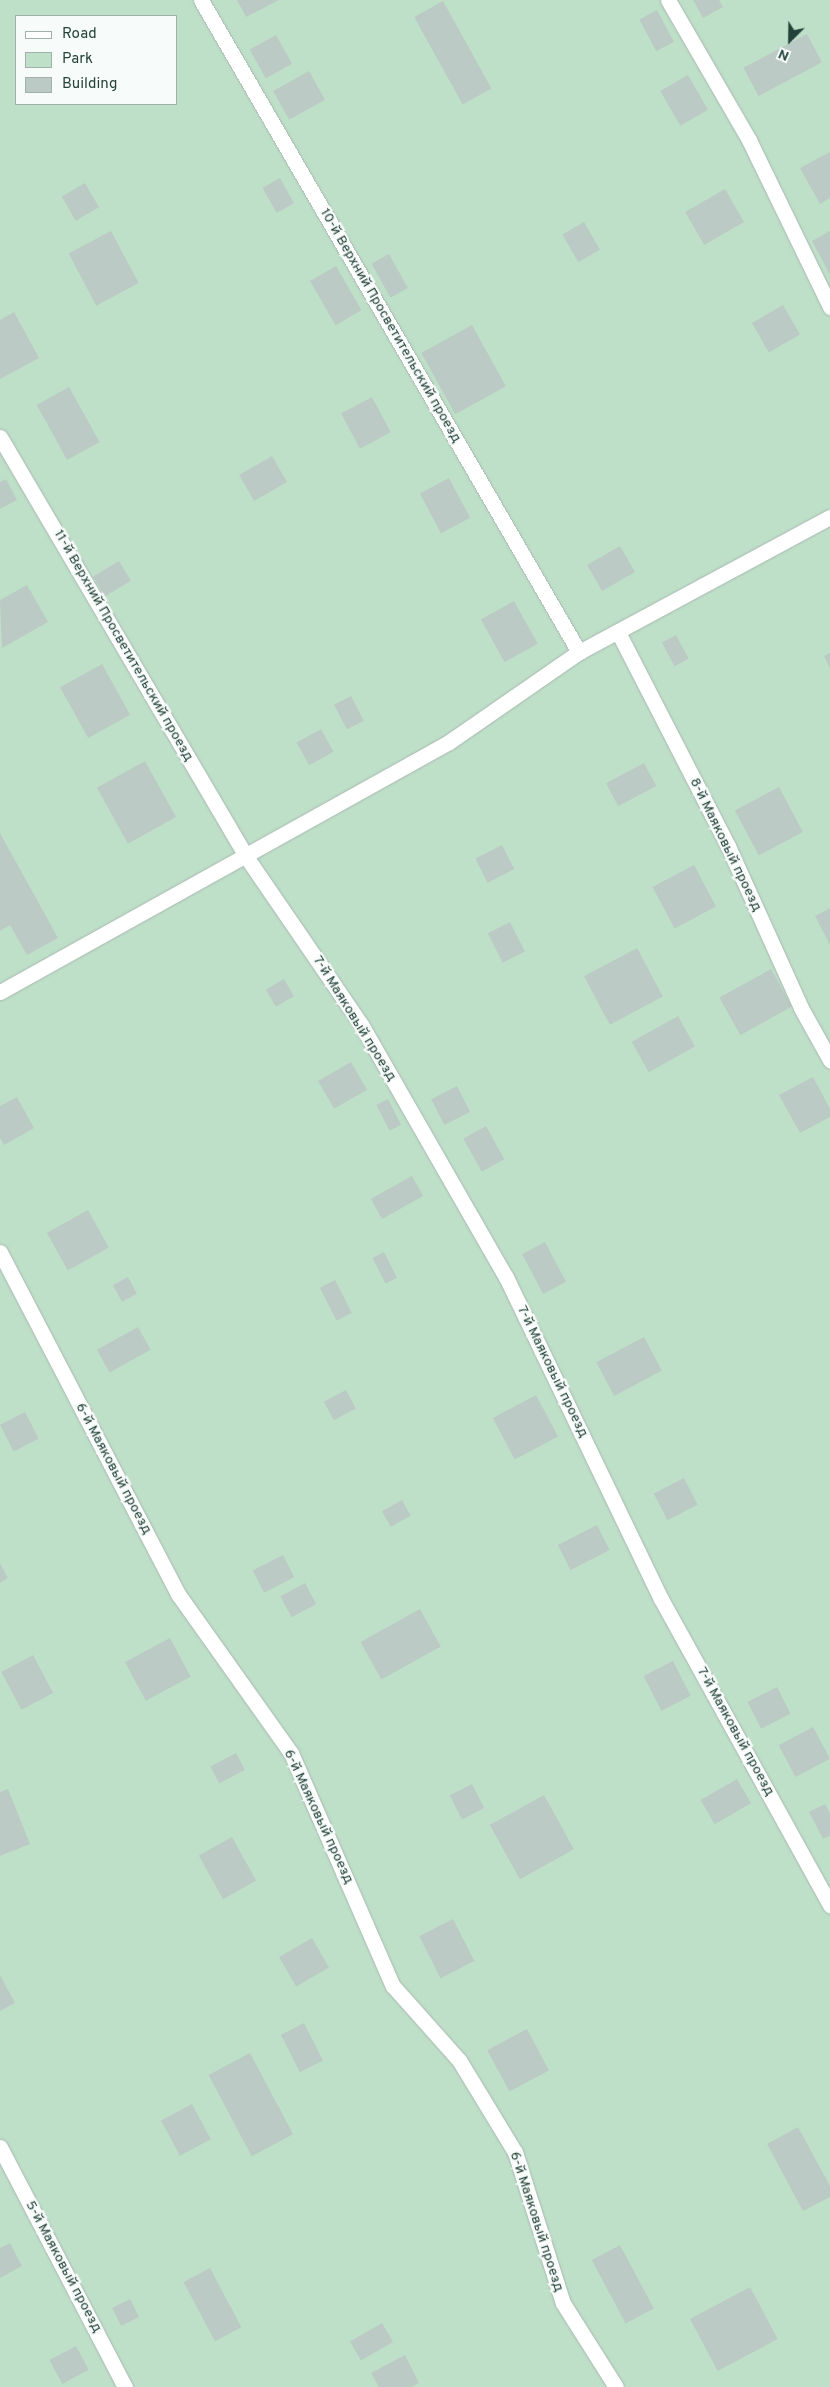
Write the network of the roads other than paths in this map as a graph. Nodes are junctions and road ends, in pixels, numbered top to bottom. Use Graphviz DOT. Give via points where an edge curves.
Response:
graph roads {
  1 [pos="201,0"];
  2 [pos="668,0"];
  3 [pos="830,306"];
  4 [pos="0,437"];
  5 [pos="830,517"];
  6 [pos="618,632"];
  7 [pos="579,652"];
  8 [pos="245,855"];
  9 [pos="0,992"];
  10 [pos="830,1060"];
  11 [pos="0,1252"];
  12 [pos="830,1905"];
  13 [pos="0,2147"];
  14 [pos="125,2387"];
  15 [pos="616,2387"];
  1 -- 7 [label="street, 10-й Верхний Просветительский проезд"];
  2 -- 3 [label="street" via="749,140"];
  4 -- 8 [label="street, 11-й Верхний Просветительский проезд"];
  5 -- 6 [label="street"];
  6 -- 7 [label="street"];
  6 -- 10 [label="street, 8-й Маяковый проезд" via="728,846 801,1008"];
  7 -- 8 [label="street" via="449,742"];
  8 -- 9 [label="street"];
  8 -- 12 [label="street, 7-й Маяковый проезд" via="362,1026 506,1277 662,1599"];
  11 -- 15 [label="street, 6-й Маяковый проезд" via="178,1594 291,1753 393,1986 459,2060 515,2152 563,2303"];
  13 -- 14 [label="street, 5-й Маяковый проезд"];
}
